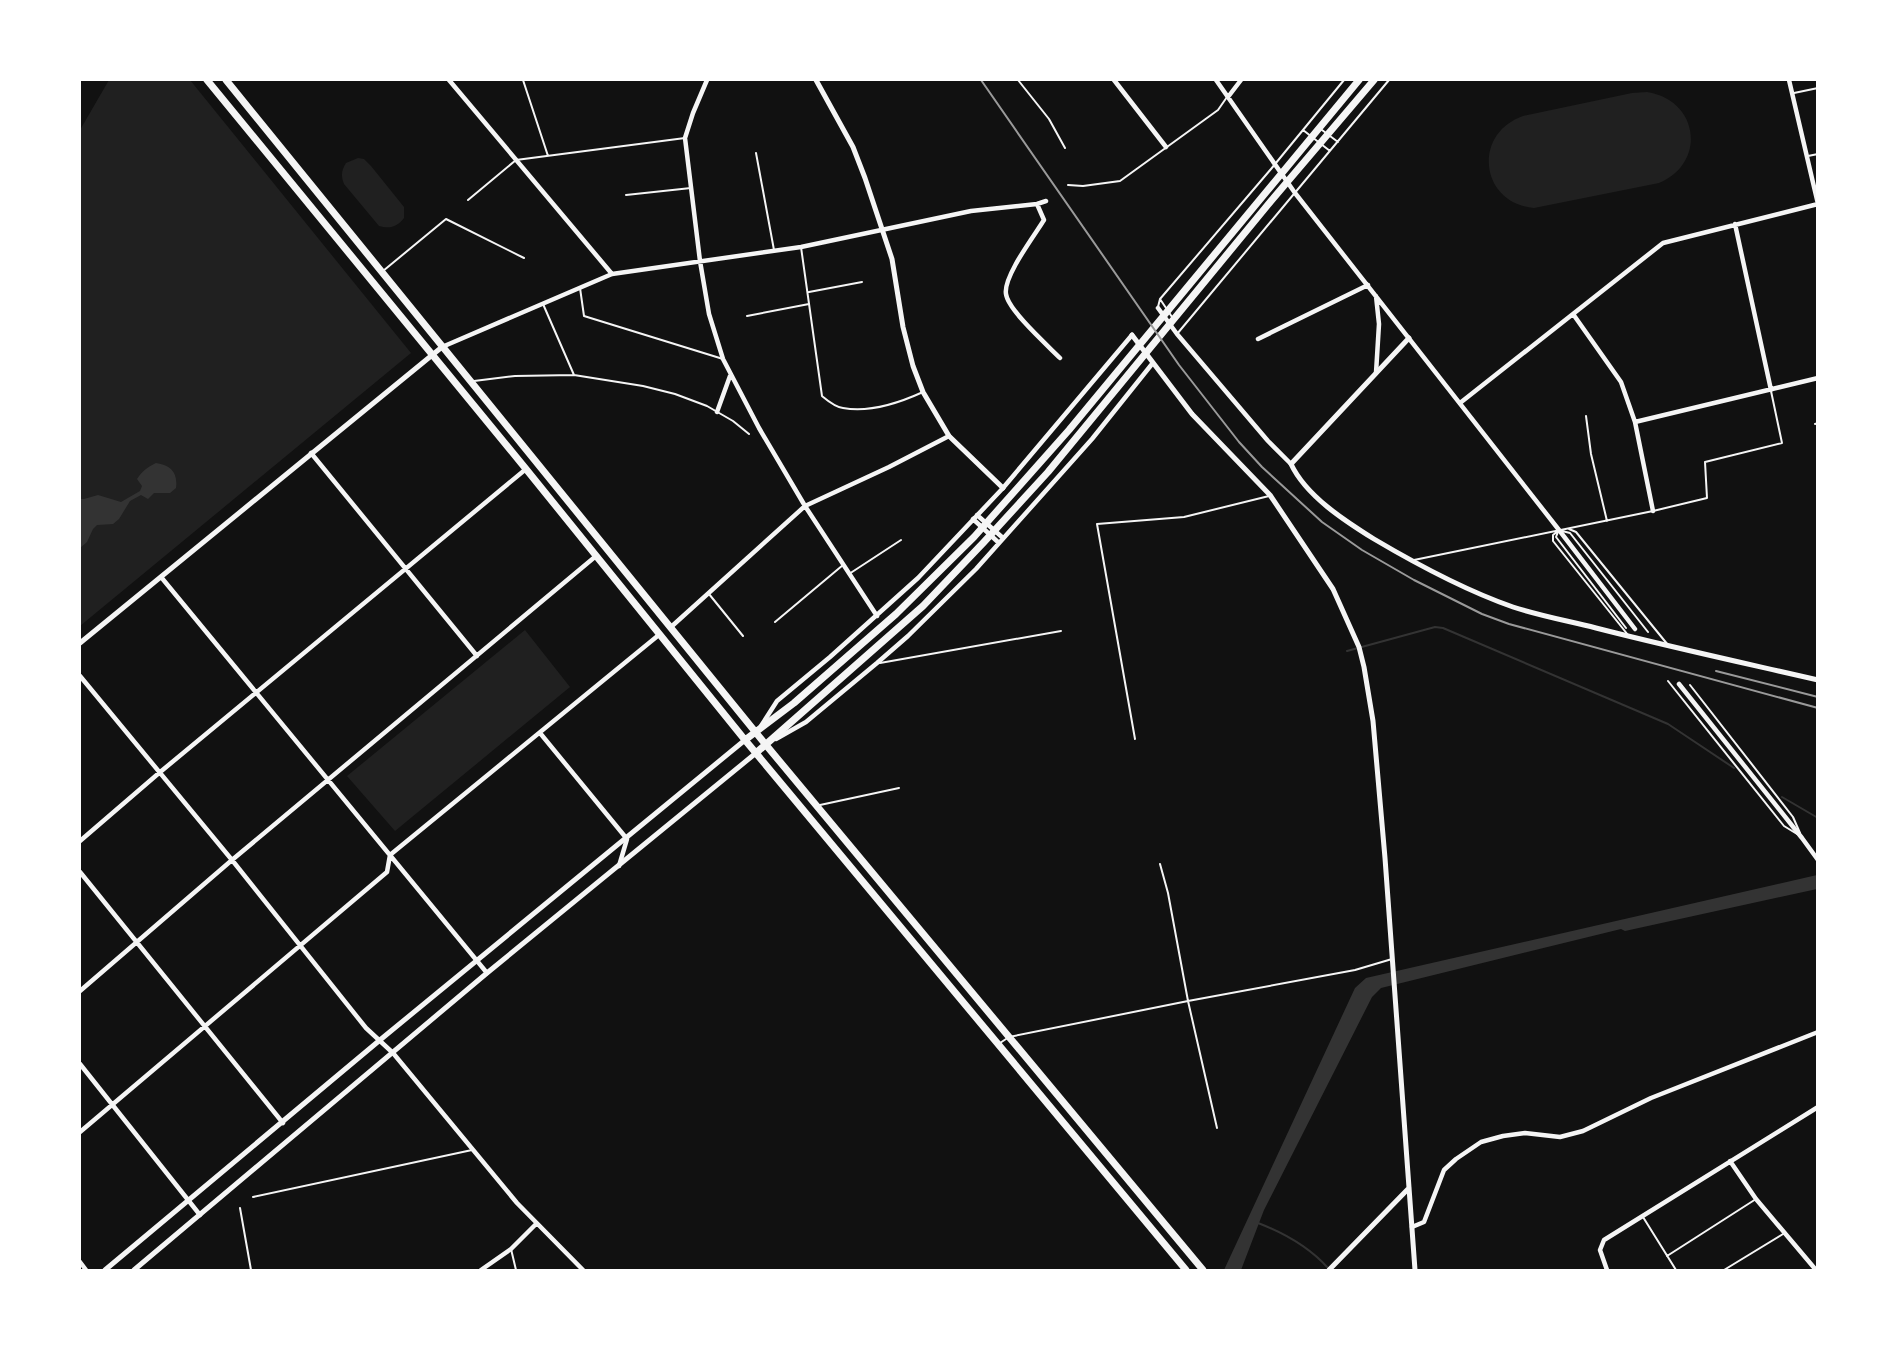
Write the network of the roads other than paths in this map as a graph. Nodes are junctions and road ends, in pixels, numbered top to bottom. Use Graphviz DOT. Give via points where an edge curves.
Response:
graph roads {
  1 [pos="207,80"];
  2 [pos="226,80"];
  3 [pos="449,80"];
  4 [pos="523,80"];
  5 [pos="707,80"];
  6 [pos="816,80"];
  7 [pos="1018,80"];
  8 [pos="1114,80"];
  9 [pos="1216,80"];
  10 [pos="1241,80"];
  11 [pos="1344,80"];
  12 [pos="1359,80"];
  13 [pos="1374,80"];
  14 [pos="1389,80"];
  15 [pos="1789,80"];
  16 [pos="1818,88"];
  17 [pos="1792,93"];
  18 [pos="1228,97"];
  19 [pos="1310,120"];
  20 [pos="1303,130"];
  21 [pos="685,138"];
  22 [pos="1338,142"];
  23 [pos="1166,147"];
  24 [pos="1065,148"];
  25 [pos="1330,151"];
  26 [pos="756,153"];
  27 [pos="1818,154"];
  28 [pos="548,156"];
  29 [pos="1807,156"];
  30 [pos="516,160"];
  31 [pos="1275,164"];
  32 [pos="1068,185"];
  33 [pos="691,188"];
  34 [pos="1295,193"];
  35 [pos="626,195"];
  36 [pos="468,200"];
  37 [pos="1046,201"];
  38 [pos="1036,204"];
  39 [pos="1818,204"];
  40 [pos="1735,224"];
  41 [pos="882,229"];
  42 [pos="801,247"];
  43 [pos="774,250"];
  44 [pos="524,258"];
  45 [pos="700,261"];
  46 [pos="382,272"];
  47 [pos="612,274"];
  48 [pos="862,282"];
  49 [pos="1368,285"];
  50 [pos="580,288"];
  51 [pos="808,292"];
  52 [pos="1376,296"];
  53 [pos="1160,299"];
  54 [pos="543,304"];
  55 [pos="809,304"];
  56 [pos="1158,308"];
  57 [pos="1573,314"];
  58 [pos="747,316"];
  59 [pos="1179,332"];
  60 [pos="1132,335"];
  61 [pos="1409,338"];
  62 [pos="1258,339"];
  63 [pos="442,346"];
  64 [pos="431,354"];
  65 [pos="1060,358"];
  66 [pos="723,359"];
  67 [pos="1152,364"];
  68 [pos="1376,373"];
  69 [pos="574,375"];
  70 [pos="730,376"];
  71 [pos="1818,378"];
  72 [pos="471,382"];
  73 [pos="1771,390"];
  74 [pos="923,392"];
  75 [pos="1460,403"];
  76 [pos="717,412"];
  77 [pos="1586,416"];
  78 [pos="1635,422"];
  79 [pos="749,434"];
  80 [pos="949,436"];
  81 [pos="311,453"];
  82 [pos="1291,464"];
  83 [pos="526,469"];
  84 [pos="1002,488"];
  85 [pos="1270,495"];
  86 [pos="572,506"];
  87 [pos="805,506"];
  88 [pos="1653,511"];
  89 [pos="562,514"];
  90 [pos="975,517"];
  91 [pos="1607,521"];
  92 [pos="1559,530"];
  93 [pos="900,540"];
  94 [pos="1001,540"];
  95 [pos="596,556"];
  96 [pos="1411,560"];
  97 [pos="843,565"];
  98 [pos="406,570"];
  99 [pos="849,574"];
  100 [pos="161,577"];
  101 [pos="708,593"];
  102 [pos="876,616"];
  103 [pos="775,622"];
  104 [pos="671,627"];
  105 [pos="1626,628"];
  106 [pos="1635,629"];
  107 [pos="1061,631"];
  108 [pos="1648,632"];
  109 [pos="660,634"];
  110 [pos="743,636"];
  111 [pos="1631,637"];
  112 [pos="80,643"];
  113 [pos="1669,646"];
  114 [pos="477,656"];
  115 [pos="877,663"];
  116 [pos="80,676"];
  117 [pos="1818,680"];
  118 [pos="1668,681"];
  119 [pos="1679,684"];
  120 [pos="1690,685"];
  121 [pos="256,694"];
  122 [pos="540,733"];
  123 [pos="756,733"];
  124 [pos="1135,739"];
  125 [pos="745,740"];
  126 [pos="766,745"];
  127 [pos="756,753"];
  128 [pos="159,773"];
  129 [pos="327,780"];
  130 [pos="899,788"];
  131 [pos="817,806"];
  132 [pos="1802,838"];
  133 [pos="627,839"];
  134 [pos="80,841"];
  135 [pos="390,855"];
  136 [pos="1816,858"];
  137 [pos="232,860"];
  138 [pos="1160,864"];
  139 [pos="619,866"];
  140 [pos="80,872"];
  141 [pos="136,944"];
  142 [pos="300,945"];
  143 [pos="477,960"];
  144 [pos="1392,960"];
  145 [pos="487,973"];
  146 [pos="80,991"];
  147 [pos="1188,1000"];
  148 [pos="204,1027"];
  149 [pos="1818,1032"];
  150 [pos="1009,1037"];
  151 [pos="380,1040"];
  152 [pos="998,1045"];
  153 [pos="393,1053"];
  154 [pos="80,1064"];
  155 [pos="111,1104"];
  156 [pos="1818,1107"];
  157 [pos="283,1123"];
  158 [pos="1217,1128"];
  159 [pos="80,1132"];
  160 [pos="472,1150"];
  161 [pos="1730,1161"];
  162 [pos="1409,1187"];
  163 [pos="253,1197"];
  164 [pos="189,1199"];
  165 [pos="1756,1199"];
  166 [pos="240,1208"];
  167 [pos="201,1215"];
  168 [pos="1642,1215"];
  169 [pos="536,1224"];
  170 [pos="1412,1227"];
  171 [pos="1785,1232"];
  172 [pos="511,1249"];
  173 [pos="1667,1256"];
  174 [pos="80,1262"];
  175 [pos="86,1270"];
  176 [pos="105,1270"];
  177 [pos="134,1270"];
  178 [pos="251,1270"];
  179 [pos="480,1270"];
  180 [pos="516,1270"];
  181 [pos="583,1270"];
  182 [pos="1186,1270"];
  183 [pos="1203,1270"];
  184 [pos="1329,1270"];
  185 [pos="1415,1270"];
  186 [pos="1607,1270"];
  187 [pos="1676,1270"];
  188 [pos="1724,1270"];
  189 [pos="1816,1270"];
  1 -- 64 [label="main road"];
  2 -- 46 [label="main road"];
  3 -- 30 [label="street"];
  4 -- 28 [label="lane"];
  5 -- 21 [label="street"];
  6 -- 41 [label="street" via="853,147"];
  7 -- 24 [label="lane"];
  8 -- 23 [label="street"];
  9 -- 18 [label="street"];
  10 -- 18 [label="street"];
  11 -- 19 [label="lane"];
  12 -- 123 [label="main road" via="1069,430 974,537 896,614"];
  13 -- 126 [label="main road" via="1048,472 923,606"];
  14 -- 22 [label="lane"];
  15 -- 17 [label="street"];
  16 -- 17 [label="lane"];
  17 -- 29 [label="street"];
  18 -- 23 [label="lane" via="1218,110"];
  18 -- 31 [label="street"];
  19 -- 20 [label="lane"];
  19 -- 22 [label="lane"];
  20 -- 25 [label="lane"];
  20 -- 31 [label="lane"];
  21 -- 28 [label="lane"];
  21 -- 33 [label="street"];
  22 -- 25 [label="lane"];
  23 -- 32 [label="lane" via="1120,181"];
  25 -- 34 [label="lane"];
  26 -- 43 [label="lane"];
  27 -- 29 [label="lane"];
  28 -- 30 [label="lane"];
  29 -- 39 [label="street"];
  30 -- 36 [label="lane"];
  30 -- 47 [label="street"];
  31 -- 34 [label="street"];
  31 -- 53 [label="lane"];
  33 -- 35 [label="lane"];
  33 -- 45 [label="street"];
  34 -- 49 [label="street"];
  34 -- 59 [label="lane"];
  37 -- 38 [label="street"];
  38 -- 41 [label="street" via="971,211"];
  38 -- 65 [label="street" via="1044,220 1008,278 1006,294 1011,307"];
  39 -- 40 [label="street"];
  40 -- 57 [label="street" via="1663,243"];
  40 -- 73 [label="street"];
  41 -- 42 [label="street"];
  41 -- 74 [label="street" via="892,259 913,366"];
  42 -- 43 [label="street"];
  42 -- 51 [label="lane"];
  43 -- 45 [label="street"];
  44 -- 46 [label="lane" via="446,219"];
  45 -- 47 [label="street"];
  45 -- 66 [label="street" via="709,314"];
  46 -- 63 [label="main road"];
  47 -- 50 [label="street"];
  48 -- 51 [label="lane"];
  49 -- 52 [label="street"];
  49 -- 62 [label="street"];
  50 -- 54 [label="street"];
  50 -- 66 [label="lane" via="584,316"];
  51 -- 55 [label="lane"];
  52 -- 61 [label="street"];
  52 -- 68 [label="street"];
  53 -- 56 [label="lane"];
  53 -- 59 [label="lane"];
  54 -- 63 [label="street"];
  54 -- 69 [label="lane"];
  55 -- 58 [label="lane"];
  55 -- 74 [label="lane" via="822,396 841,408 863,409 898,403"];
  56 -- 59 [label="street"];
  57 -- 75 [label="street"];
  57 -- 78 [label="street" via="1621,382"];
  59 -- 82 [label="street"];
  60 -- 67 [label="street"];
  60 -- 84 [label="street"];
  61 -- 68 [label="street"];
  61 -- 75 [label="street"];
  63 -- 64 [label="street"];
  63 -- 72 [label="main road"];
  64 -- 81 [label="street"];
  64 -- 83 [label="main road"];
  66 -- 70 [label="street"];
  67 -- 85 [label="street" via="1200,423"];
  67 -- 94 [label="street" via="1092,440"];
  68 -- 82 [label="street"];
  69 -- 72 [label="lane" via="515,376"];
  69 -- 76 [label="lane" via="675,394"];
  70 -- 76 [label="street"];
  70 -- 87 [label="street"];
  71 -- 73 [label="street"];
  72 -- 86 [label="main road"];
  73 -- 78 [label="street"];
  73 -- 88 [label="lane" via="1782,443 1705,462 1707,498"];
  74 -- 80 [label="street"];
  75 -- 92 [label="street"];
  76 -- 79 [label="lane"];
  77 -- 91 [label="lane"];
  78 -- 88 [label="street"];
  80 -- 84 [label="street"];
  80 -- 87 [label="street"];
  81 -- 98 [label="street"];
  81 -- 100 [label="street"];
  82 -- 96 [label="street" via="1307,488 1352,525"];
  83 -- 89 [label="main road"];
  83 -- 98 [label="street"];
  84 -- 90 [label="street"];
  85 -- 124 [label="lane" via="1184,517 1097,524"];
  85 -- 144 [label="street" via="1333,589 1361,657 1373,721"];
  86 -- 89 [label="main road"];
  86 -- 104 [label="main road"];
  87 -- 97 [label="street"];
  87 -- 101 [label="street"];
  88 -- 91 [label="lane"];
  89 -- 95 [label="main road"];
  90 -- 94 [label="street"];
  90 -- 102 [label="street"];
  91 -- 92 [label="lane"];
  92 -- 96 [label="lane"];
  92 -- 105 [label="lane" via="1556,537"];
  92 -- 106 [label="street"];
  92 -- 108 [label="lane" via="1570,533"];
  92 -- 111 [label="lane" via="1553,535 1553,542"];
  92 -- 113 [label="lane" via="1576,532"];
  93 -- 99 [label="lane"];
  94 -- 115 [label="street"];
  95 -- 109 [label="main road"];
  95 -- 114 [label="street"];
  96 -- 111 [label="street" via="1514,607"];
  97 -- 99 [label="street"];
  97 -- 103 [label="lane"];
  98 -- 114 [label="street"];
  98 -- 121 [label="street"];
  99 -- 102 [label="street"];
  100 -- 112 [label="street"];
  100 -- 121 [label="street"];
  101 -- 104 [label="street"];
  101 -- 110 [label="lane"];
  102 -- 123 [label="street" via="777,701"];
  104 -- 123 [label="main road"];
  107 -- 115 [label="lane"];
  109 -- 122 [label="street"];
  109 -- 125 [label="main road"];
  111 -- 113 [label="street"];
  113 -- 117 [label="street"];
  114 -- 129 [label="street"];
  115 -- 126 [label="street" via="806,722"];
  116 -- 128 [label="street"];
  118 -- 132 [label="lane" via="1784,826"];
  119 -- 132 [label="street"];
  120 -- 132 [label="lane" via="1794,817"];
  121 -- 128 [label="street"];
  121 -- 129 [label="street"];
  122 -- 133 [label="street"];
  122 -- 135 [label="street"];
  123 -- 125 [label="main road"];
  123 -- 126 [label="main road"];
  125 -- 127 [label="main road"];
  125 -- 133 [label="street"];
  126 -- 127 [label="main road"];
  126 -- 131 [label="main road"];
  127 -- 139 [label="street"];
  127 -- 152 [label="main road"];
  128 -- 134 [label="street"];
  128 -- 137 [label="street"];
  129 -- 135 [label="street"];
  129 -- 137 [label="street"];
  130 -- 131 [label="lane"];
  131 -- 150 [label="main road"];
  132 -- 136 [label="street"];
  133 -- 139 [label="street"];
  133 -- 143 [label="street"];
  135 -- 142 [label="street" via="387,872"];
  135 -- 143 [label="street"];
  137 -- 141 [label="street"];
  137 -- 142 [label="street"];
  138 -- 147 [label="lane"];
  139 -- 145 [label="street"];
  140 -- 141 [label="street"];
  141 -- 146 [label="street"];
  141 -- 148 [label="street"];
  142 -- 148 [label="street"];
  142 -- 151 [label="street"];
  143 -- 145 [label="street"];
  143 -- 151 [label="street"];
  144 -- 147 [label="lane"];
  144 -- 162 [label="street"];
  145 -- 153 [label="street"];
  147 -- 150 [label="lane"];
  147 -- 158 [label="lane"];
  148 -- 155 [label="street"];
  148 -- 157 [label="street"];
  149 -- 170 [label="street" via="1651,1098 1583,1131 1560,1137 1525,1133 1481,1142 1444,1170 1425,1222"];
  150 -- 152 [label="lane"];
  150 -- 183 [label="main road"];
  151 -- 153 [label="street"];
  151 -- 157 [label="street"];
  152 -- 182 [label="main road"];
  153 -- 160 [label="street"];
  153 -- 167 [label="street"];
  154 -- 155 [label="street"];
  155 -- 159 [label="street"];
  155 -- 164 [label="street"];
  156 -- 161 [label="street"];
  157 -- 164 [label="street"];
  160 -- 163 [label="lane"];
  160 -- 169 [label="street"];
  161 -- 165 [label="street"];
  161 -- 168 [label="street"];
  162 -- 170 [label="street"];
  162 -- 184 [label="street"];
  164 -- 167 [label="street"];
  164 -- 176 [label="street"];
  165 -- 171 [label="street"];
  165 -- 173 [label="lane"];
  166 -- 178 [label="lane"];
  167 -- 177 [label="street"];
  168 -- 173 [label="lane"];
  168 -- 186 [label="street" via="1604,1240 1600,1250"];
  169 -- 172 [label="street"];
  169 -- 181 [label="street"];
  170 -- 185 [label="street"];
  171 -- 188 [label="lane"];
  171 -- 189 [label="street"];
  172 -- 179 [label="street"];
  172 -- 180 [label="lane"];
  173 -- 187 [label="lane"];
  174 -- 175 [label="street"];
}
